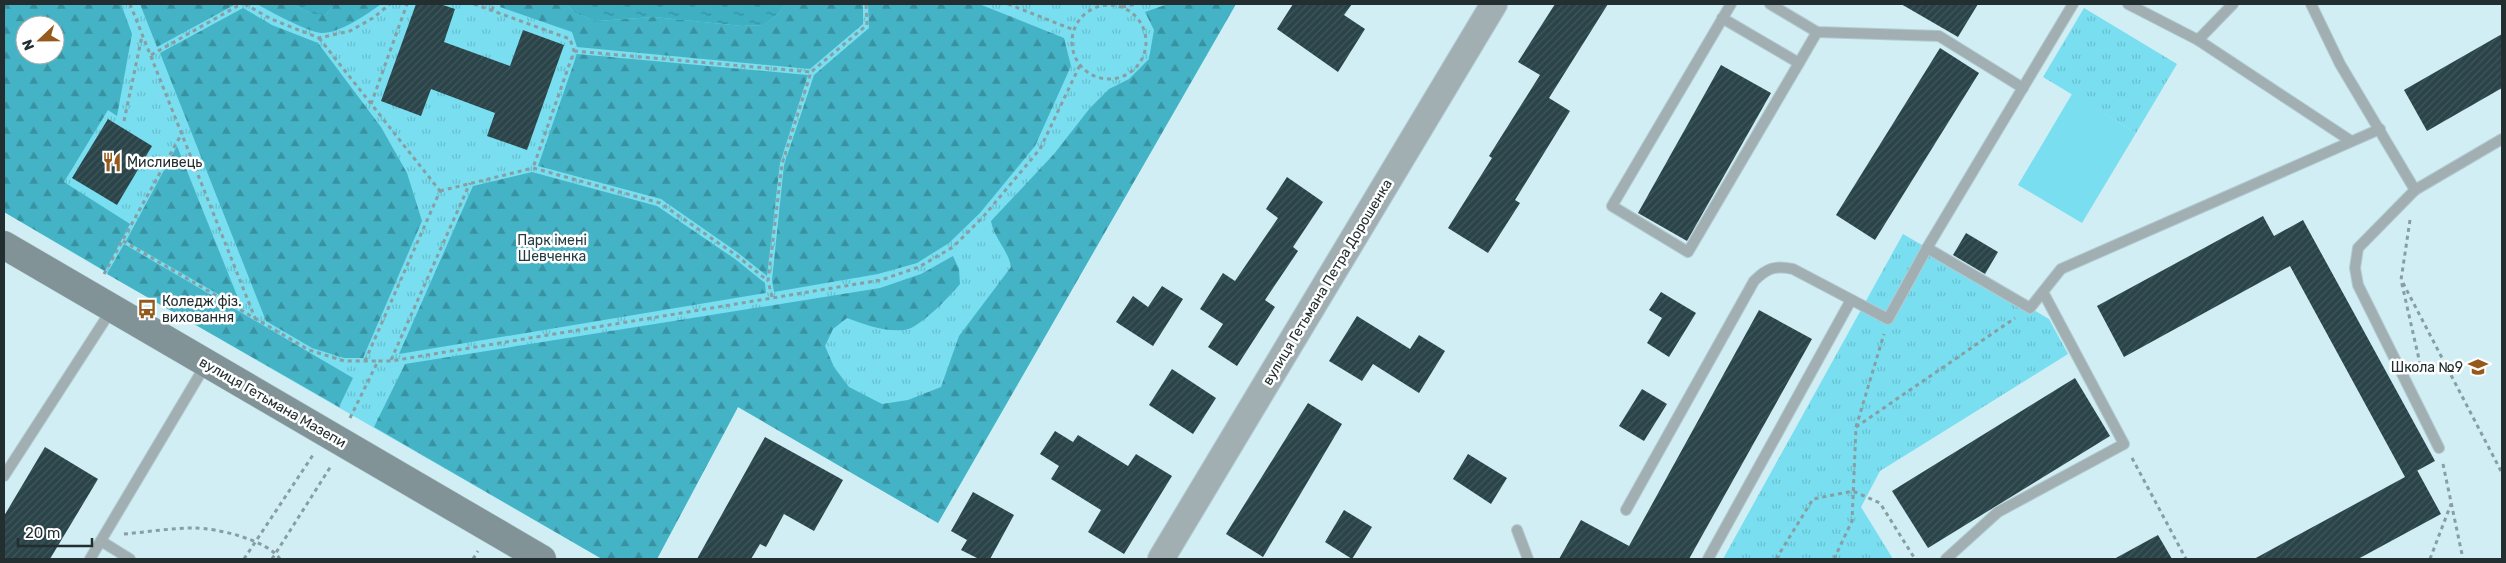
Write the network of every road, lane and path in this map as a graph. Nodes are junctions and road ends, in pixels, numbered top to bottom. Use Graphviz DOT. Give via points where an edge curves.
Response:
graph roads {
  1 [pos="130,4"];
  2 [pos="243,4"];
  3 [pos="390,4"];
  4 [pos="407,4"];
  5 [pos="474,4"];
  6 [pos="494,4"];
  7 [pos="866,4"];
  8 [pos="1008,4"];
  9 [pos="1136,4"];
  10 [pos="1494,4"];
  11 [pos="1731,4"];
  12 [pos="1770,4"];
  13 [pos="2073,4"];
  14 [pos="2128,4"];
  15 [pos="2233,4"];
  16 [pos="2311,4"];
  17 [pos="1122,7"];
  18 [pos="492,10"];
  19 [pos="1722,18"];
  20 [pos="1074,30"];
  21 [pos="1817,32"];
  22 [pos="142,34"];
  23 [pos="319,38"];
  24 [pos="2198,40"];
  25 [pos="574,50"];
  26 [pos="150,55"];
  27 [pos="1798,63"];
  28 [pos="1080,65"];
  29 [pos="811,72"];
  30 [pos="2022,88"];
  31 [pos="371,104"];
  32 [pos="124,121"];
  33 [pos="2380,129"];
  34 [pos="182,133"];
  35 [pos="2502,139"];
  36 [pos="2351,141"];
  37 [pos="533,168"];
  38 [pos="470,182"];
  39 [pos="2415,190"];
  40 [pos="440,191"];
  41 [pos="123,241"];
  42 [pos="4,246"];
  43 [pos="1927,248"];
  44 [pos="2401,280"];
  45 [pos="768,281"];
  46 [pos="2042,292"];
  47 [pos="772,297"];
  48 [pos="1851,300"];
  49 [pos="101,302"];
  50 [pos="2030,308"];
  51 [pos="255,318"];
  52 [pos="1888,319"];
  53 [pos="365,361"];
  54 [pos="378,361"];
  55 [pos="391,361"];
  56 [pos="206,363"];
  57 [pos="2422,373"];
  58 [pos="348,421"];
  59 [pos="1856,427"];
  60 [pos="2124,444"];
  61 [pos="2439,448"];
  62 [pos="313,455"];
  63 [pos="332,465"];
  64 [pos="2502,473"];
  65 [pos="4,476"];
  66 [pos="1853,491"];
  67 [pos="2452,504"];
  68 [pos="1626,510"];
  69 [pos="1517,530"];
  70 [pos="102,539"];
  71 [pos="256,540"];
  72 [pos="478,550"];
  73 [pos="276,553"];
  74 [pos="90,559"];
  75 [pos="130,559"];
  76 [pos="244,559"];
  77 [pos="272,559"];
  78 [pos="280,559"];
  79 [pos="472,559"];
  80 [pos="542,559"];
  81 [pos="1161,559"];
  82 [pos="1528,559"];
  83 [pos="1708,559"];
  84 [pos="1776,559"];
  85 [pos="1834,559"];
  86 [pos="1915,559"];
  87 [pos="1946,559"];
  88 [pos="2186,559"];
  89 [pos="2430,559"];
  90 [pos="2462,559"];
  1 -- 22 [label="path"];
  2 -- 23 [label="path"];
  2 -- 26 [label="path"];
  3 -- 23 [label="path" via="350,31"];
  4 -- 31 [label="path"];
  5 -- 18 [label="path"];
  6 -- 18 [label="path"];
  7 -- 29 [label="path" via="867,25"];
  8 -- 20 [label="path"];
  9 -- 17 [label="path"];
  10 -- 81 [label="street, вулиця Гетьмана Петра Дорошенка"];
  11 -- 19 [label="lane"];
  12 -- 21 [label="lane"];
  13 -- 30 [label="lane"];
  14 -- 24 [label="lane"];
  15 -- 24 [label="lane"];
  16 -- 33 [label="lane" via="2340,64"];
  17 -- 20 [label="path" via="1105,6 1088,12"];
  17 -- 28 [label="path" via="1133,13 1146,34 1146,47 1139,64 1125,76 1113,79 1089,74"];
  18 -- 25 [label="path" via="570,38"];
  19 -- 27 [label="lane"];
  19 -- 27 [label="lane" via="1612,206 1688,252"];
  20 -- 28 [label="path" via="1074,54"];
  21 -- 27 [label="lane"];
  21 -- 30 [label="lane" via="1939,36"];
  22 -- 26 [label="path"];
  22 -- 32 [label="path"];
  23 -- 31 [label="path"];
  24 -- 36 [label="lane"];
  25 -- 29 [label="path"];
  25 -- 37 [label="path"];
  26 -- 34 [label="path"];
  28 -- 47 [label="path" via="1040,149 983,217 953,247 919,267 881,280"];
  29 -- 45 [label="path" via="782,164"];
  30 -- 43 [label="lane"];
  31 -- 40 [label="path"];
  33 -- 36 [label="lane"];
  33 -- 39 [label="lane"];
  34 -- 41 [label="path"];
  34 -- 51 [label="path"];
  35 -- 39 [label="lane"];
  36 -- 46 [label="lane" via="2061,269"];
  37 -- 38 [label="path"];
  37 -- 45 [label="path" via="660,202"];
  38 -- 40 [label="path"];
  38 -- 55 [label="path"];
  39 -- 44 [label="path"];
  39 -- 61 [label="lane" via="2358,248 2355,268 2358,284"];
  40 -- 53 [label="path"];
  41 -- 49 [label="path"];
  41 -- 51 [label="path"];
  42 -- 49 [label="main road, вулиця Гетьмана Мазепи"];
  43 -- 50 [label="lane"];
  43 -- 52 [label="lane"];
  44 -- 57 [label="path"];
  44 -- 64 [label="path"];
  45 -- 47 [label="path"];
  46 -- 50 [label="lane"];
  46 -- 60 [label="lane"];
  47 -- 55 [label="path"];
  48 -- 52 [label="lane"];
  48 -- 68 [label="lane" via="1793,269 1778,266 1764,270 1754,281"];
  48 -- 83 [label="lane"];
  49 -- 56 [label="main road, вулиця Гетьмана Мазепи"];
  49 -- 65 [label="lane"];
  50 -- 59 [label="path"];
  51 -- 53 [label="path" via="310,350 344,361"];
  52 -- 59 [label="path"];
  53 -- 54 [label="path"];
  54 -- 55 [label="path"];
  54 -- 58 [label="path"];
  56 -- 70 [label="lane"];
  56 -- 80 [label="main road, вулиця Гетьмана Мазепи"];
  59 -- 66 [label="path"];
  60 -- 87 [label="lane" via="1998,512"];
  60 -- 88 [label="path"];
  61 -- 67 [label="path"];
  62 -- 71 [label="path"];
  63 -- 73 [label="path"];
  66 -- 84 [label="path" via="1813,499"];
  66 -- 85 [label="path" via="1852,521"];
  66 -- 86 [label="path" via="1880,503"];
  67 -- 89 [label="path"];
  67 -- 90 [label="path"];
  69 -- 82 [label="lane"];
  70 -- 71 [label="path" via="196,528"];
  70 -- 74 [label="lane"];
  70 -- 75 [label="lane"];
  71 -- 73 [label="path"];
  71 -- 76 [label="path"];
  72 -- 79 [label="path"];
  73 -- 77 [label="path"];
  73 -- 78 [label="path"];
}
